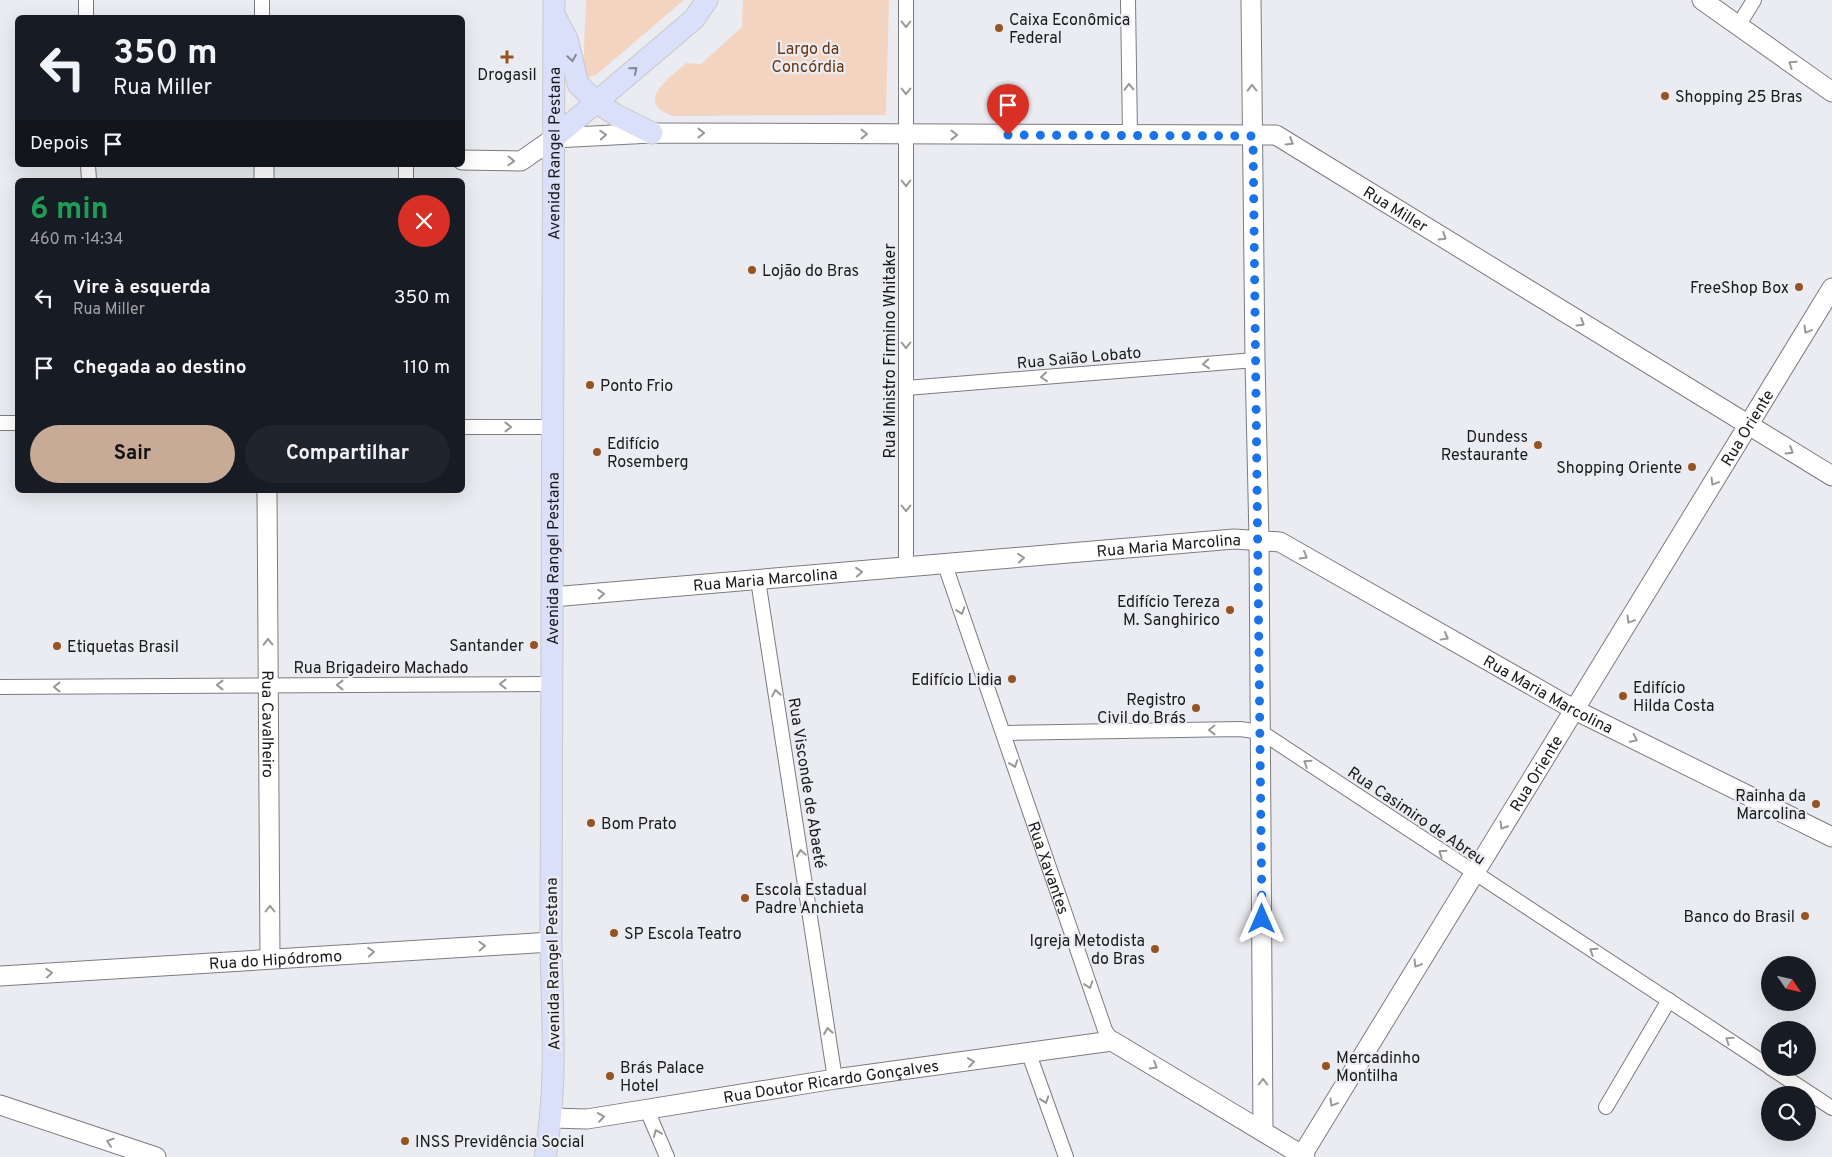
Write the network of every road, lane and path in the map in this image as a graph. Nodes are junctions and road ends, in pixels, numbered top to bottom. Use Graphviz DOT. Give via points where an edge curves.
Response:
graph roads {
  1 [pos="86,0"];
  2 [pos="262,0"];
  3 [pos="707,0"];
  4 [pos="906,0"];
  5 [pos="1128,0"];
  6 [pos="1251,0"];
  7 [pos="1702,0"];
  8 [pos="1754,0"];
  9 [pos="554,7"];
  10 [pos="86,15"];
  11 [pos="262,15"];
  12 [pos="1738,26"];
  13 [pos="1832,92"];
  14 [pos="596,102"];
  15 [pos="652,133"];
  16 [pos="906,134"];
  17 [pos="1130,136"];
  18 [pos="1253,136"];
  19 [pos="554,138"];
  20 [pos="465,160"];
  21 [pos="1832,288"];
  22 [pos="1254,360"];
  23 [pos="906,388"];
  24 [pos="15,423"];
  25 [pos="0,424"];
  26 [pos="1749,425"];
  27 [pos="465,427"];
  28 [pos="553,427"];
  29 [pos="1832,476"];
  30 [pos="267,493"];
  31 [pos="1259,539"];
  32 [pos="946,565"];
  33 [pos="906,568"];
  34 [pos="758,580"];
  35 [pos="552,597"];
  36 [pos="552,684"];
  37 [pos="269,685"];
  38 [pos="0,687"];
  39 [pos="1575,710"];
  40 [pos="1261,732"];
  41 [pos="1004,733"];
  42 [pos="1832,837"];
  43 [pos="1473,873"];
  44 [pos="551,942"];
  45 [pos="270,958"];
  46 [pos="0,976"];
  47 [pos="1670,1000"];
  48 [pos="1112,1041"];
  49 [pos="1029,1054"];
  50 [pos="1761,1060"];
  51 [pos="1784,1076"];
  52 [pos="836,1079"];
  53 [pos="0,1105"];
  54 [pos="1606,1107"];
  55 [pos="1832,1108"];
  56 [pos="648,1110"];
  57 [pos="552,1118"];
  58 [pos="1262,1131"];
  59 [pos="1303,1156"];
  60 [pos="156,1157"];
  61 [pos="545,1157"];
  62 [pos="667,1157"];
  63 [pos="1066,1157"];
  1 -- 10 [label="street"];
  2 -- 11 [label="street"];
  14 -- 3 [label="main road, one-way" via="694,19"];
  4 -- 16 [label="street, one-way"];
  17 -- 5 [label="street, one-way"];
  18 -- 6 [label="street, one-way"];
  7 -- 12 [label="street"];
  8 -- 12 [label="street"];
  9 -- 14 [label="main road, one-way" via="567,39 578,84"];
  9 -- 19 [label="main road, Avenida Rangel Pestana"];
  13 -- 12 [label="street, one-way"];
  14 -- 15 [label="main road"];
  14 -- 19 [label="main road"];
  15 -- 16 [label="street, one-way"];
  19 -- 15 [label="street, one-way"];
  16 -- 17 [label="street, Rua Miller, one-way"];
  16 -- 23 [label="street, Rua Ministro Firmino Whitaker, one-way"];
  17 -- 18 [label="street, Rua Miller"];
  18 -- 22 [label="street"];
  18 -- 26 [label="street, Rua Miller, one-way" via="1280,137"];
  20 -- 19 [label="street, one-way" via="521,161"];
  19 -- 28 [label="main road, Avenida Rangel Pestana"];
  21 -- 26 [label="street, Rua Oriente, one-way"];
  22 -- 23 [label="street, Rua Saião Lobato, one-way"];
  22 -- 31 [label="street"];
  23 -- 33 [label="street, Rua Ministro Firmino Whitaker, one-way"];
  24 -- 25 [label="street"];
  26 -- 29 [label="street, Rua Miller, one-way"];
  26 -- 39 [label="street, Rua Oriente, one-way"];
  27 -- 28 [label="street, one-way"];
  28 -- 35 [label="main road, Avenida Rangel Pestana"];
  37 -- 30 [label="street, Rua Cavalheiro, one-way"];
  32 -- 31 [label="street, Rua Maria Marcolina, one-way"];
  31 -- 39 [label="street, Rua Maria Marcolina, one-way" via="1280,542"];
  31 -- 40 [label="street"];
  32 -- 33 [label="street, Rua Maria Marcolina"];
  32 -- 41 [label="street, Rua Xavantes, one-way"];
  34 -- 33 [label="street, Rua Maria Marcolina, one-way"];
  35 -- 34 [label="street, Rua Maria Marcolina, one-way"];
  52 -- 34 [label="street, Rua Visconde de Abaeté, one-way"];
  35 -- 36 [label="main road, Avenida Rangel Pestana"];
  36 -- 37 [label="street, Rua Brigadeiro Machado, one-way"];
  36 -- 44 [label="main road, Avenida Rangel Pestana"];
  37 -- 38 [label="street, Rua Brigadeiro Machado, one-way"];
  45 -- 37 [label="street, Rua Cavalheiro, one-way"];
  39 -- 42 [label="street, Rua Maria Marcolina, one-way"];
  39 -- 43 [label="street, Rua Oriente, one-way"];
  40 -- 41 [label="street, Rua Casimiro de Abreu, one-way" via="1240,729"];
  43 -- 40 [label="street, Rua Casimiro de Abreu, one-way"];
  58 -- 40 [label="street, one-way"];
  41 -- 48 [label="street, Rua Xavantes, one-way" via="1104,1030"];
  47 -- 43 [label="street, Rua Casimiro de Abreu, one-way"];
  43 -- 59 [label="street, Rua Oriente, one-way"];
  45 -- 44 [label="street, Rua do Hipódromo, one-way"];
  44 -- 57 [label="main road, Avenida Rangel Pestana"];
  46 -- 45 [label="street, Rua do Hipódromo, one-way"];
  50 -- 47 [label="street, Rua Casimiro de Abreu, one-way"];
  47 -- 54 [label="street"];
  48 -- 49 [label="street, Rua Doutor Ricardo Gonçalves"];
  48 -- 58 [label="street, one-way"];
  52 -- 49 [label="street, Rua Doutor Ricardo Gonçalves, one-way"];
  49 -- 63 [label="street, one-way"];
  51 -- 55 [label="street, Rua Casimiro de Abreu"];
  52 -- 56 [label="street, Rua Doutor Ricardo Gonçalves"];
  60 -- 53 [label="street, one-way"];
  57 -- 56 [label="street, Rua Doutor Ricardo Gonçalves, one-way" via="587,1119"];
  62 -- 56 [label="street, one-way"];
  57 -- 61 [label="main road, Avenida Rangel Pestana"];
  58 -- 59 [label="street"];
}
